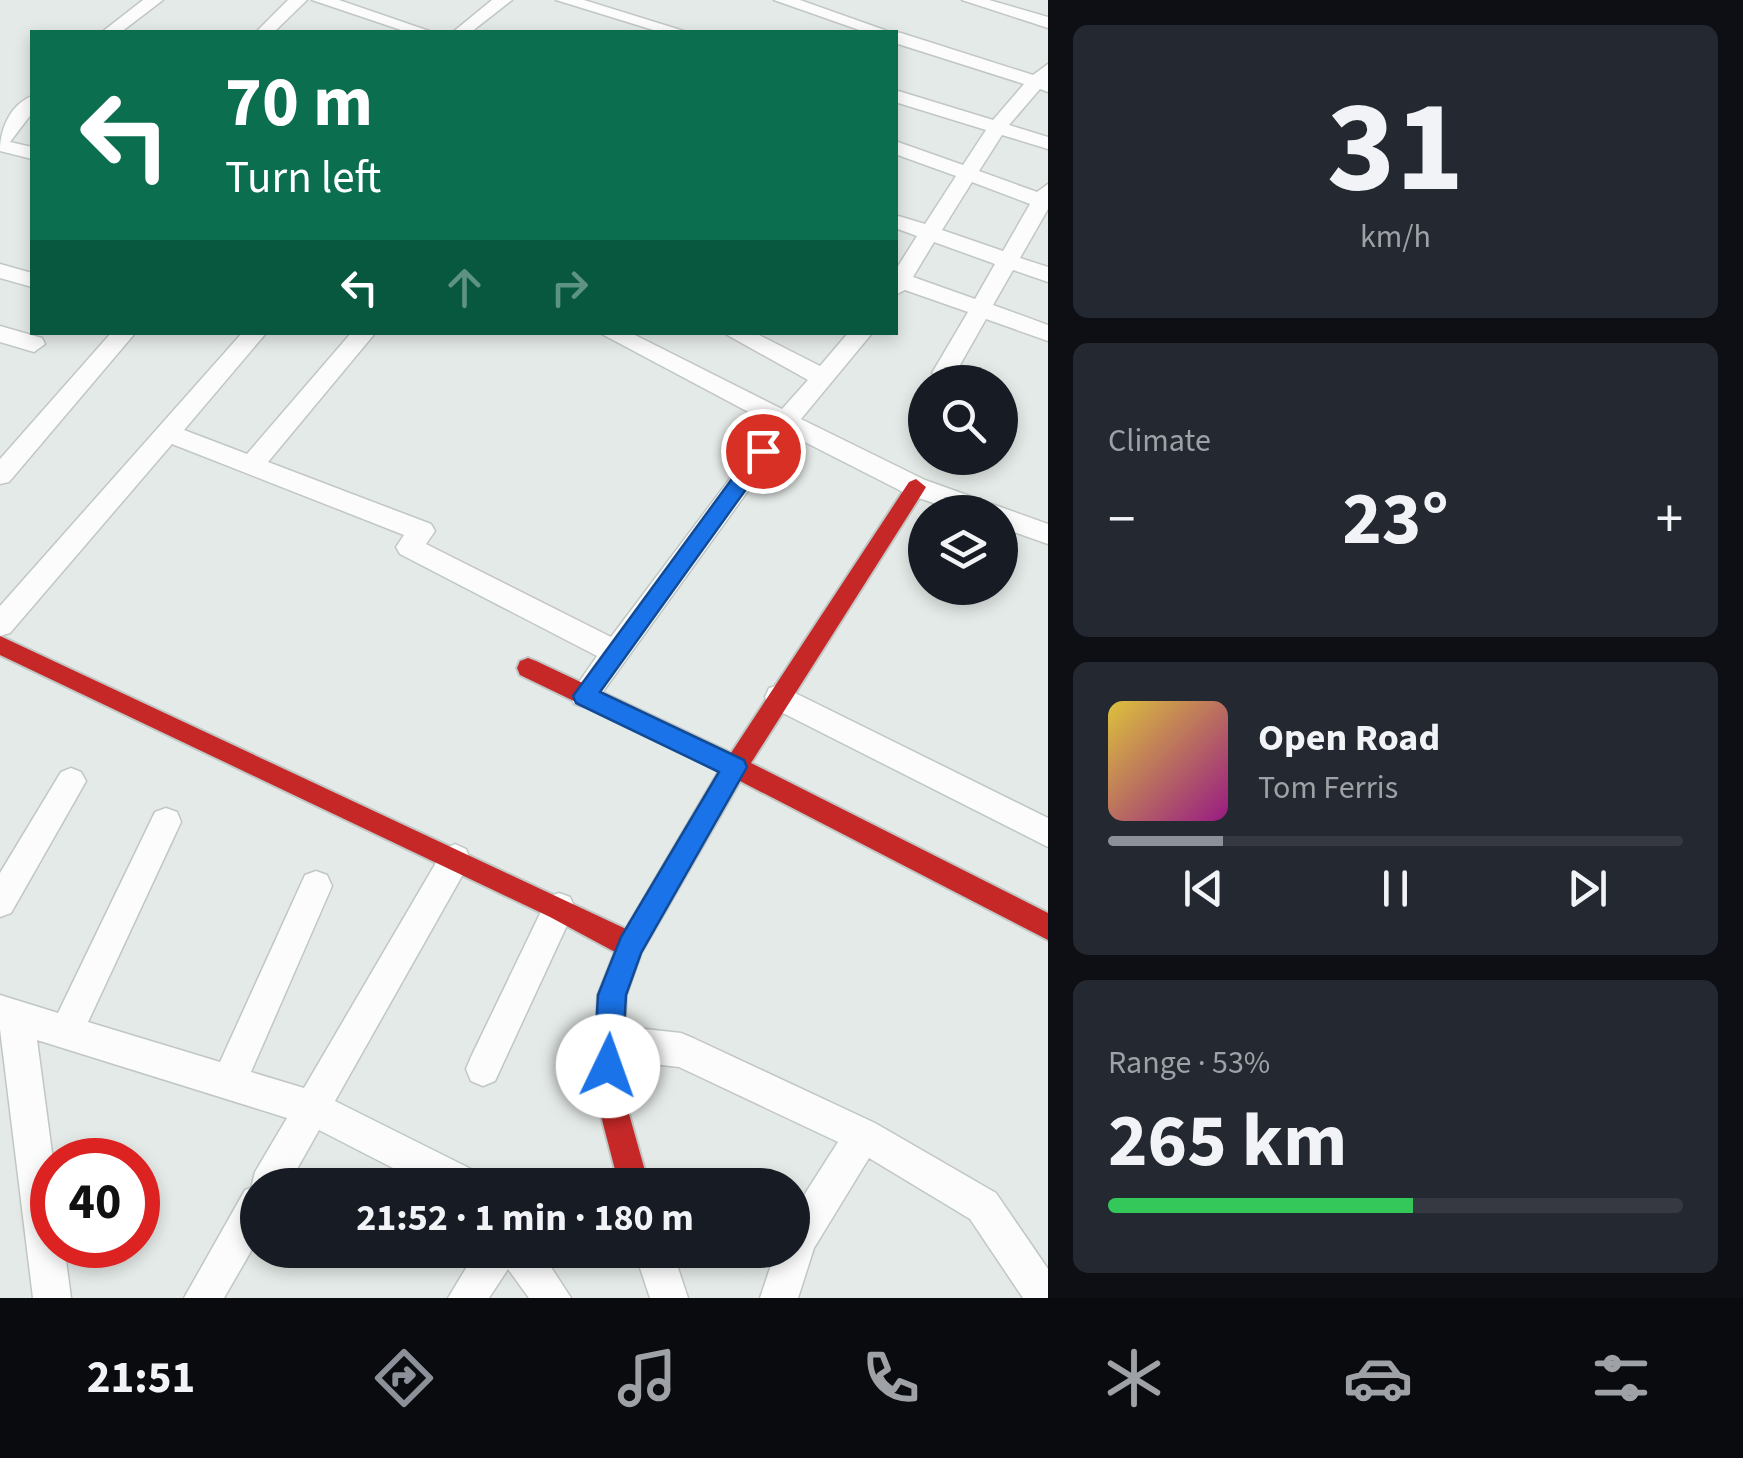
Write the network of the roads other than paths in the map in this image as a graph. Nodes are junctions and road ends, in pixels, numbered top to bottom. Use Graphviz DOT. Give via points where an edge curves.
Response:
graph roads {
  1 [pos="298,0"];
  2 [pos="321,0"];
  3 [pos="504,0"];
  4 [pos="564,0"];
  5 [pos="783,0"];
  6 [pos="972,0"];
  7 [pos="143,2"];
  8 [pos="998,4"];
  9 [pos="1048,22"];
  10 [pos="637,27"];
  11 [pos="394,28"];
  12 [pos="112,30"];
  13 [pos="266,30"];
  14 [pos="465,30"];
  15 [pos="875,30"];
  16 [pos="898,38"];
  17 [pos="1044,79"];
  18 [pos="898,97"];
  19 [pos="30,105"];
  20 [pos="996,127"];
  21 [pos="0,143"];
  22 [pos="1048,143"];
  23 [pos="898,148"];
  24 [pos="30,152"];
  25 [pos="968,174"];
  26 [pos="1046,198"];
  27 [pos="898,222"];
  28 [pos="928,233"];
  29 [pos="1008,260"];
  30 [pos="1048,274"];
  31 [pos="898,282"];
  32 [pos="898,284"];
  33 [pos="980,309"];
  34 [pos="1048,333"];
  35 [pos="0,334"];
  36 [pos="123,335"];
  37 [pos="253,335"];
  38 [pos="363,335"];
  39 [pos="614,335"];
  40 [pos="739,335"];
  41 [pos="859,335"];
  42 [pos="34,344"];
  43 [pos="948,365"];
  44 [pos="823,378"];
  45 [pos="784,422"];
  46 [pos="168,433"];
  47 [pos="251,465"];
  48 [pos="0,475"];
  49 [pos="916,487"];
  50 [pos="939,495"];
  51 [pos="1018,523"];
  52 [pos="1048,534"];
  53 [pos="0,624"];
  54 [pos="0,644"];
  55 [pos="614,652"];
  56 [pos="528,668"];
  57 [pos="584,696"];
  58 [pos="780,696"];
  59 [pos="735,767"];
  60 [pos="71,781"];
  61 [pos="166,822"];
  62 [pos="1048,833"];
  63 [pos="454,859"];
  64 [pos="316,886"];
  65 [pos="0,902"];
  66 [pos="560,908"];
  67 [pos="1048,927"];
  68 [pos="631,946"];
  69 [pos="9,1014"];
  70 [pos="66,1032"];
  71 [pos="608,1042"];
  72 [pos="484,1070"];
  73 [pos="228,1084"];
  74 [pos="312,1108"];
  75 [pos="864,1135"];
  76 [pos="278,1168"];
  77 [pos="430,1168"];
  78 [pos="629,1168"];
  79 [pos="240,1235"];
  80 [pos="487,1268"];
  81 [pos="531,1268"];
  82 [pos="659,1268"];
  83 [pos="52,1298"];
  84 [pos="204,1298"];
  85 [pos="467,1298"];
  86 [pos="552,1298"];
  87 [pos="670,1298"];
  88 [pos="779,1298"];
  89 [pos="1045,1298"];
  1 -- 13 [label="street"];
  2 -- 11 [label="street"];
  3 -- 14 [label="street"];
  4 -- 10 [label="street"];
  5 -- 15 [label="street"];
  6 -- 8 [label="street"];
  7 -- 12 [label="street"];
  8 -- 9 [label="street"];
  16 -- 17 [label="street"];
  17 -- 20 [label="street"];
  18 -- 20 [label="street"];
  19 -- 21 [label="street"];
  20 -- 22 [label="street"];
  20 -- 25 [label="street"];
  21 -- 24 [label="street"];
  23 -- 25 [label="street"];
  25 -- 26 [label="street"];
  25 -- 28 [label="street"];
  26 -- 29 [label="street"];
  27 -- 28 [label="street"];
  28 -- 29 [label="street"];
  28 -- 31 [label="street"];
  29 -- 30 [label="street"];
  29 -- 33 [label="street"];
  32 -- 33 [label="street"];
  33 -- 34 [label="street"];
  33 -- 43 [label="street"];
  35 -- 42 [label="street"];
  36 -- 48 [label="street"];
  37 -- 46 [label="street"];
  38 -- 47 [label="street"];
  39 -- 45 [label="street"];
  40 -- 44 [label="street"];
  41 -- 44 [label="street"];
  44 -- 45 [label="street"];
  45 -- 49 [label="street"];
  45 -- 55 [label="street"];
  46 -- 47 [label="street"];
  46 -- 53 [label="street"];
  47 -- 55 [label="street" via="422,531 409,547"];
  49 -- 50 [label="street"];
  49 -- 58 [label="street"];
  51 -- 52 [label="street"];
  54 -- 63 [label="street"];
  55 -- 57 [label="street"];
  56 -- 57 [label="street"];
  57 -- 59 [label="street"];
  58 -- 59 [label="street"];
  58 -- 62 [label="street"];
  59 -- 67 [label="street"];
  59 -- 68 [label="street"];
  60 -- 65 [label="street"];
  61 -- 70 [label="street"];
  63 -- 66 [label="street"];
  63 -- 74 [label="street"];
  64 -- 73 [label="street"];
  66 -- 68 [label="street"];
  66 -- 72 [label="street"];
  68 -- 71 [label="street" via="612,995"];
  69 -- 70 [label="street"];
  69 -- 83 [label="street"];
  70 -- 73 [label="street"];
  71 -- 75 [label="street" via="681,1050"];
  71 -- 78 [label="street" via="608,1089"];
  73 -- 74 [label="street"];
  74 -- 76 [label="street"];
  74 -- 77 [label="street"];
  75 -- 88 [label="street" via="798,1238"];
  75 -- 89 [label="street" via="983,1206"];
  79 -- 84 [label="street"];
  80 -- 85 [label="street"];
  81 -- 86 [label="street"];
  82 -- 87 [label="street"];
}
